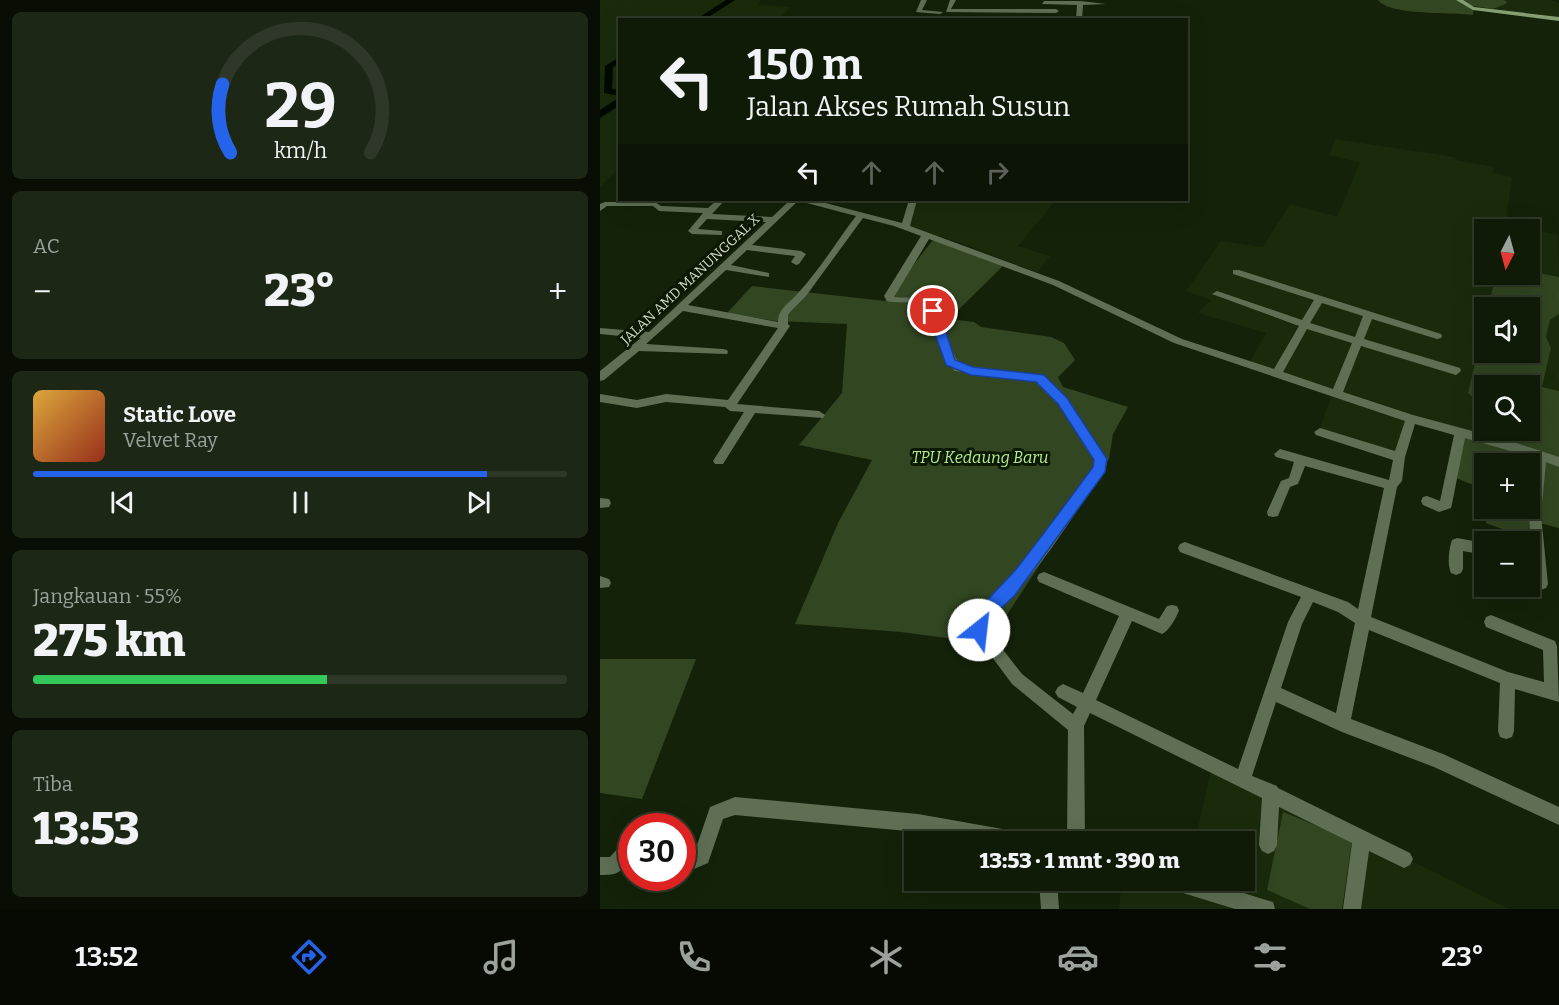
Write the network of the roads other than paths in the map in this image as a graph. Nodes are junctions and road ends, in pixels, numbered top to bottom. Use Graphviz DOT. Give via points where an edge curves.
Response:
graph roads {
  1 [pos="924,0"];
  2 [pos="953,0"];
  3 [pos="972,0"];
  4 [pos="990,0"];
  5 [pos="1459,0"];
  6 [pos="1068,1"];
  7 [pos="1011,2"];
  8 [pos="1034,3"];
  9 [pos="1057,3"];
  10 [pos="1080,3"];
  11 [pos="1103,4"];
  12 [pos="1009,10"];
  13 [pos="968,11"];
  14 [pos="1056,11"];
  15 [pos="1079,11"];
  16 [pos="940,12"];
  17 [pos="986,13"];
  18 [pos="1006,18"];
  19 [pos="1055,18"];
  20 [pos="1079,18"];
  21 [pos="1109,18"];
  22 [pos="1559,19"];
  23 [pos="720,201"];
  24 [pos="793,201"];
  25 [pos="810,201"];
  26 [pos="913,201"];
  27 [pos="602,205"];
  28 [pos="707,213"];
  29 [pos="861,214"];
  30 [pos="774,220"];
  31 [pos="905,227"];
  32 [pos="719,233"];
  33 [pos="927,234"];
  34 [pos="747,247"];
  35 [pos="796,262"];
  36 [pos="724,267"];
  37 [pos="1236,272"];
  38 [pos="765,275"];
  39 [pos="1217,294"];
  40 [pos="1319,299"];
  41 [pos="680,308"];
  42 [pos="1369,314"];
  43 [pos="1305,325"];
  44 [pos="785,326"];
  45 [pos="600,331"];
  46 [pos="651,335"];
  47 [pos="1437,336"];
  48 [pos="1358,342"];
  49 [pos="636,347"];
  50 [pos="723,352"];
  51 [pos="605,368"];
  52 [pos="1456,371"];
  53 [pos="1277,374"];
  54 [pos="600,377"];
  55 [pos="1336,395"];
  56 [pos="600,398"];
  57 [pos="730,404"];
  58 [pos="752,409"];
  59 [pos="819,415"];
  60 [pos="1411,419"];
  61 [pos="1320,432"];
  62 [pos="1460,433"];
  63 [pos="1281,454"];
  64 [pos="1541,456"];
  65 [pos="1399,457"];
  66 [pos="1301,459"];
  67 [pos="719,461"];
  68 [pos="1559,462"];
  69 [pos="1391,485"];
  70 [pos="1427,501"];
  71 [pos="1273,512"];
  72 [pos="1535,531"];
  73 [pos="1474,547"];
  74 [pos="1185,548"];
  75 [pos="1456,569"];
  76 [pos="1044,578"];
  77 [pos="1540,578"];
  78 [pos="1542,585"];
  79 [pos="1310,594"];
  80 [pos="1172,612"];
  81 [pos="1128,614"];
  82 [pos="1364,621"];
  83 [pos="1491,622"];
  84 [pos="1508,678"];
  85 [pos="1063,692"];
  86 [pos="1272,692"];
  87 [pos="1556,693"];
  88 [pos="1087,701"];
  89 [pos="1342,724"];
  90 [pos="1076,726"];
  91 [pos="1506,731"];
  92 [pos="1243,779"];
  93 [pos="1271,792"];
  94 [pos="1559,816"];
  95 [pos="963,831"];
  96 [pos="1076,831"];
  97 [pos="1362,838"];
  98 [pos="1268,845"];
  99 [pos="696,859"];
  100 [pos="1404,859"];
  101 [pos="618,862"];
  102 [pos="600,866"];
  103 [pos="1049,891"];
  104 [pos="1206,891"];
  105 [pos="1050,909"];
  106 [pos="1266,909"];
  107 [pos="1352,909"];
  1 -- 16 [label="street" via="918,11"];
  2 -- 13 [label="street" via="948,10"];
  3 -- 13 [label="street"];
  4 -- 17 [label="street"];
  5 -- 22 [label="street" via="1473,8"];
  6 -- 9 [label="street"];
  6 -- 10 [label="street"];
  7 -- 12 [label="street"];
  8 -- 9 [label="street"];
  9 -- 14 [label="street"];
  10 -- 11 [label="street"];
  10 -- 15 [label="street"];
  12 -- 14 [label="street"];
  12 -- 17 [label="street"];
  12 -- 18 [label="street"];
  13 -- 17 [label="street"];
  14 -- 19 [label="street"];
  15 -- 20 [label="street"];
  15 -- 21 [label="street" via="1107,11"];
  23 -- 28 [label="street"];
  24 -- 30 [label="street, JALAN AMD MANUNGGAL X"];
  25 -- 29 [label="street"];
  26 -- 31 [label="street"];
  27 -- 28 [label="street" via="655,204 659,208"];
  28 -- 30 [label="street"];
  28 -- 32 [label="street" via="692,231"];
  29 -- 31 [label="street"];
  29 -- 44 [label="street" via="803,294 787,309 783,315"];
  30 -- 34 [label="street, JALAN AMD MANUNGGAL X"];
  31 -- 33 [label="street"];
  33 -- 53 [label="street" via="1056,283 1175,340"];
  33 -- 90 [label="street" via="889,296 923,303 933,311 950,362 959,368 1040,378 1062,401 1101,459 1100,468 1032,561 983,615 979,630 1017,679"];
  34 -- 35 [label="street" via="801,254"];
  34 -- 36 [label="street, JALAN AMD MANUNGGAL X"];
  36 -- 38 [label="street"];
  36 -- 41 [label="street, JALAN AMD MANUNGGAL X"];
  37 -- 40 [label="street"];
  39 -- 43 [label="street"];
  40 -- 42 [label="street"];
  40 -- 43 [label="street"];
  41 -- 44 [label="street"];
  41 -- 46 [label="street, JALAN AMD MANUNGGAL X"];
  42 -- 47 [label="street"];
  42 -- 48 [label="street"];
  43 -- 48 [label="street"];
  43 -- 53 [label="street"];
  44 -- 57 [label="street"];
  45 -- 46 [label="street"];
  46 -- 49 [label="street, JALAN AMD MANUNGGAL X"];
  48 -- 52 [label="street"];
  48 -- 55 [label="street"];
  49 -- 50 [label="street"];
  49 -- 51 [label="street, JALAN AMD MANUNGGAL X"];
  51 -- 54 [label="street, JALAN AMD MANUNGGAL X"];
  53 -- 55 [label="street"];
  55 -- 60 [label="street"];
  56 -- 57 [label="street" via="637,404 666,398"];
  57 -- 58 [label="street"];
  58 -- 59 [label="street"];
  58 -- 67 [label="street"];
  60 -- 62 [label="street"];
  60 -- 65 [label="street"];
  61 -- 65 [label="street"];
  62 -- 64 [label="street"];
  62 -- 70 [label="street" via="1446,504 1439,507"];
  63 -- 66 [label="street"];
  64 -- 68 [label="street"];
  64 -- 72 [label="street"];
  65 -- 69 [label="street" via="1396,481"];
  66 -- 69 [label="street"];
  66 -- 71 [label="street" via="1294,481 1285,484"];
  69 -- 82 [label="street"];
  73 -- 75 [label="street" via="1457,544"];
  74 -- 79 [label="street"];
  76 -- 81 [label="street"];
  77 -- 78 [label="street"];
  79 -- 82 [label="street" via="1343,607"];
  79 -- 86 [label="street"];
  80 -- 81 [label="street" via="1162,627"];
  81 -- 88 [label="street"];
  82 -- 84 [label="street"];
  82 -- 89 [label="street"];
  83 -- 87 [label="street" via="1550,646"];
  84 -- 87 [label="street"];
  84 -- 91 [label="street"];
  85 -- 88 [label="street"];
  86 -- 89 [label="street"];
  86 -- 92 [label="street"];
  88 -- 90 [label="street"];
  88 -- 92 [label="street"];
  89 -- 94 [label="street" via="1437,760"];
  90 -- 96 [label="street"];
  92 -- 93 [label="street"];
  93 -- 97 [label="street"];
  93 -- 98 [label="street"];
  95 -- 99 [label="street" via="918,823 733,807 717,813 702,857"];
  97 -- 100 [label="street"];
  97 -- 107 [label="street"];
  101 -- 102 [label="street" via="614,866"];
  103 -- 105 [label="street"];
  104 -- 106 [label="street"];
}
